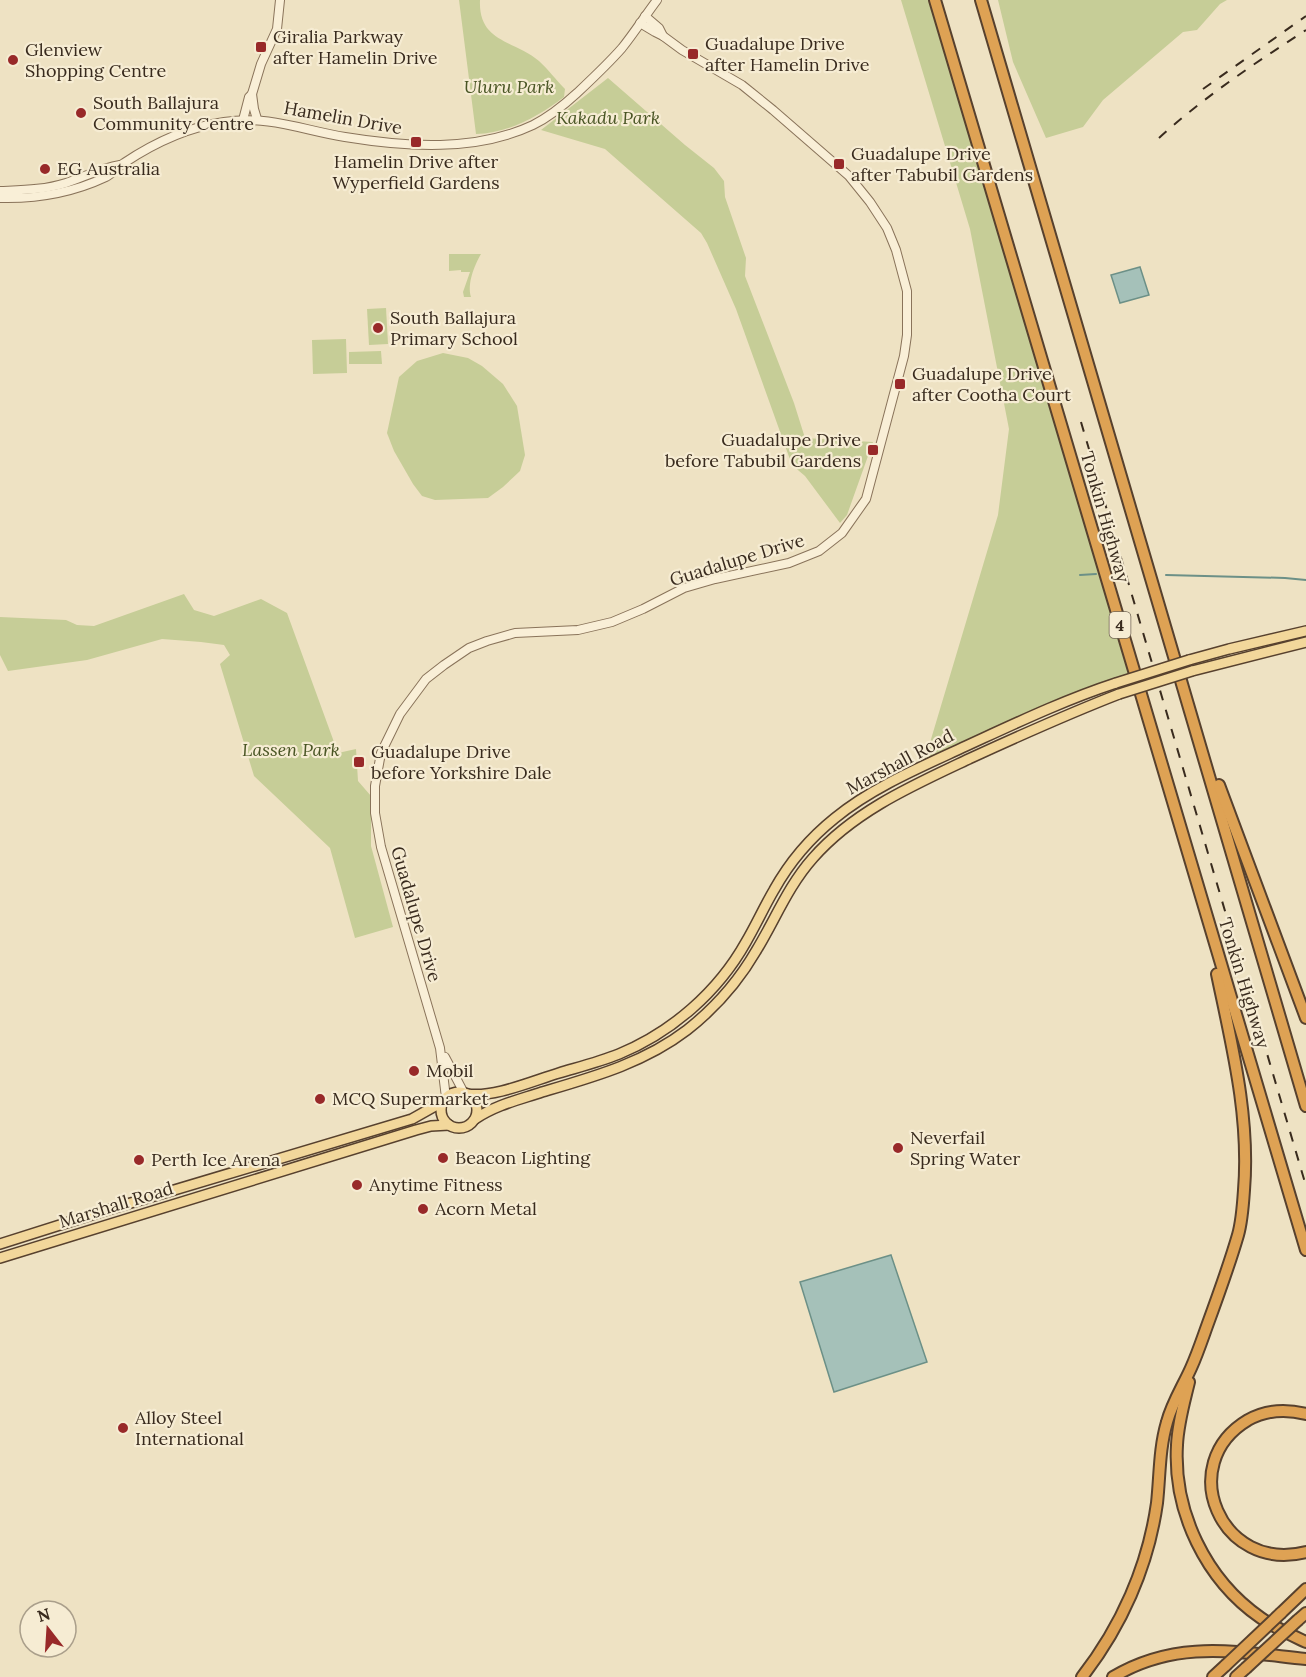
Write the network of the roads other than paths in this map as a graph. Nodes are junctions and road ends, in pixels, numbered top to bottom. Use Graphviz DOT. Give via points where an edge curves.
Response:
graph roads {
  1 [pos="280,0"];
  2 [pos="657,0"];
  3 [pos="935,0"];
  4 [pos="981,0"];
  5 [pos="989,0"];
  6 [pos="645,16"];
  7 [pos="640,23"];
  8 [pos="663,36"];
  9 [pos="1003,73"];
  10 [pos="252,93"];
  11 [pos="257,119"];
  12 [pos="243,120"];
  13 [pos="121,165"];
  14 [pos="0,190"];
  15 [pos="0,198"];
  16 [pos="1306,631"];
  17 [pos="1306,642"];
  18 [pos="1188,703"];
  19 [pos="1147,716"];
  20 [pos="1304,1013"];
  21 [pos="440,1048"];
  22 [pos="465,1093"];
  23 [pos="445,1100"];
  24 [pos="1306,1106"];
  25 [pos="475,1119"];
  26 [pos="449,1125"];
  27 [pos="0,1244"];
  28 [pos="1306,1250"];
  29 [pos="0,1258"];
  30 [pos="1192,1367"];
  31 [pos="1306,1414"];
  32 [pos="1306,1552"];
  33 [pos="1306,1589"];
  34 [pos="1303,1616"];
  35 [pos="1306,1642"];
  36 [pos="1306,1659"];
  37 [pos="1082,1677"];
  38 [pos="1113,1677"];
  39 [pos="1213,1677"];
  40 [pos="1236,1677"];
  1 -- 10 [label="street" via="277,29"];
  2 -- 6 [label="street, Hamelin Drive"];
  3 -- 19 [label="highway, Tonkin Highway / 4"];
  4 -- 9 [label="highway, Tonkin Highway"];
  5 -- 9 [label="highway"];
  6 -- 7 [label="street, Hamelin Drive"];
  6 -- 8 [label="street, Guadalupe Drive"];
  7 -- 8 [label="street, Guadalupe Drive"];
  7 -- 11 [label="street, Hamelin Drive" via="607,64 566,103 533,125 488,140 389,144"];
  8 -- 21 [label="street, Guadalupe Drive" via="742,85 849,176 870,202 896,250 907,291 904,356 866,499 842,533 819,551 789,563 684,588 612,622 578,630 515,633 469,648 426,679 400,714 381,753 375,813 381,847"];
  9 -- 18 [label="highway, Tonkin Highway"];
  10 -- 11 [label="street"];
  10 -- 12 [label="street"];
  11 -- 12 [label="street, Hamelin Drive"];
  12 -- 13 [label="street, Hamelin Drive" via="188,130"];
  13 -- 14 [label="street, Hamelin Drive" via="53,187"];
  13 -- 15 [label="street, Hamelin Drive" via="112,174 72,191"];
  16 -- 22 [label="main road, Marshall Road, bridge" via="1116,683 1014,724 863,798 813,838 774,890 726,972 698,1003 664,1030 603,1060 499,1091"];
  17 -- 25 [label="main road, Marshall Road, bridge" via="1119,694 894,795 845,827 822,848 798,877 731,987 700,1019 671,1041 624,1066 501,1104"];
  18 -- 20 [label="highway"];
  18 -- 24 [label="highway, Tonkin Highway"];
  19 -- 28 [label="highway, Tonkin Highway / 4"];
  19 -- 30 [label="highway" via="1216,966 1238,1075 1245,1142 1239,1233"];
  21 -- 22 [label="street, Guadalupe Drive"];
  21 -- 23 [label="street, Guadalupe Drive"];
  22 -- 23 [label="main road" via="454,1093"];
  22 -- 25 [label="main road" via="477,1106"];
  23 -- 26 [label="main road" via="442,1114"];
  23 -- 27 [label="main road, Marshall Road" via="412,1119"];
  25 -- 26 [label="main road" via="462,1128"];
  26 -- 29 [label="main road, Marshall Road" via="416,1130"];
  30 -- 35 [label="highway" via="1180,1420 1177,1470 1182,1503 1196,1542 1241,1602 1268,1623"];
  30 -- 37 [label="highway" via="1174,1402 1162,1440 1152,1528 1140,1573 1121,1616"];
  31 -- 32 [label="highway" via="1272,1412 1242,1424 1220,1448 1212,1479 1217,1511 1236,1538 1275,1555"];
  33 -- 39 [label="highway, bridge"];
  34 -- 40 [label="highway, bridge"];
  36 -- 38 [label="highway" via="1192,1651 1155,1658"];
}
